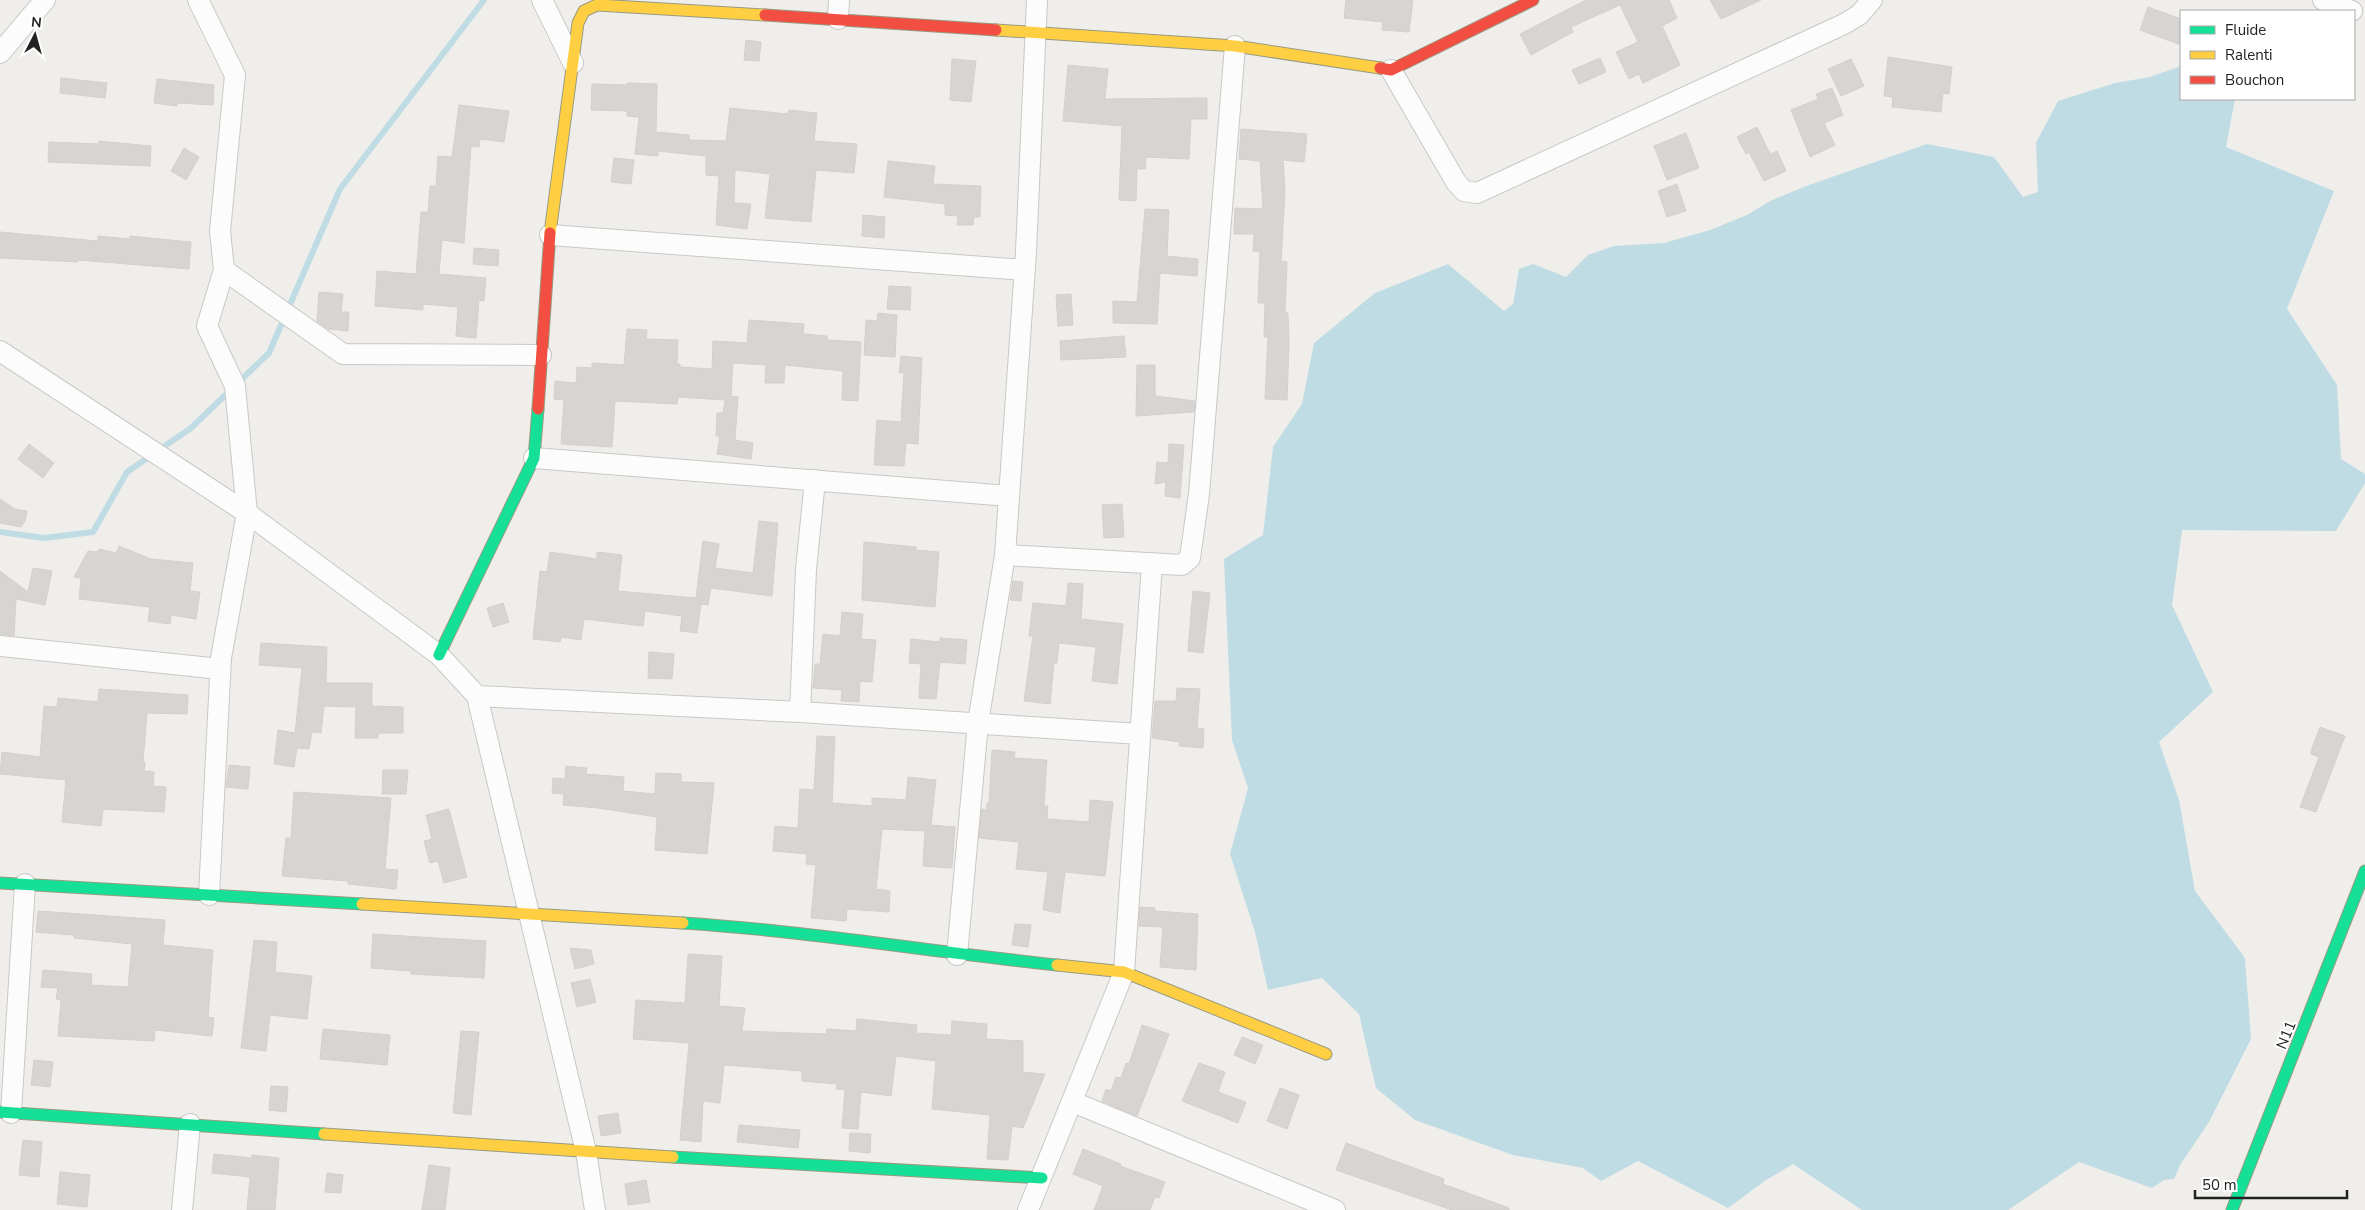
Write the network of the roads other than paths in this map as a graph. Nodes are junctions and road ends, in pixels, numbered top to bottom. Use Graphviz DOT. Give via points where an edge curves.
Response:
graph roads {
  1 [pos="45,0"];
  2 [pos="198,0"];
  3 [pos="542,0"];
  4 [pos="1037,0"];
  5 [pos="1532,0"];
  6 [pos="1872,0"];
  7 [pos="2323,0"];
  8 [pos="839,10"];
  9 [pos="2348,10"];
  10 [pos="1035,33"];
  11 [pos="1235,46"];
  12 [pos="1,50"];
  13 [pos="572,63"];
  14 [pos="1391,70"];
  15 [pos="550,235"];
  16 [pos="224,270"];
  17 [pos="1025,270"];
  18 [pos="0,351"];
  19 [pos="540,355"];
  20 [pos="534,458"];
  21 [pos="815,480"];
  22 [pos="1010,496"];
  23 [pos="247,513"];
  24 [pos="1005,555"];
  25 [pos="1152,564"];
  26 [pos="0,646"];
  27 [pos="439,655"];
  28 [pos="220,669"];
  29 [pos="477,696"];
  30 [pos="800,712"];
  31 [pos="978,723"];
  32 [pos="1140,734"];
  33 [pos="2365,870"];
  34 [pos="0,883"];
  35 [pos="25,884"];
  36 [pos="210,895"];
  37 [pos="530,914"];
  38 [pos="957,955"];
  39 [pos="1124,972"];
  40 [pos="1326,1054"];
  41 [pos="1073,1102"];
  42 [pos="6,1112"];
  43 [pos="190,1124"];
  44 [pos="586,1152"];
  45 [pos="1042,1178"];
  46 [pos="182,1210"];
  47 [pos="595,1210"];
  48 [pos="1028,1210"];
  49 [pos="1335,1210"];
  50 [pos="2232,1210"];
  1 -- 12 [label="street"];
  2 -- 16 [label="street" via="235,76 220,231"];
  3 -- 13 [label="street"];
  4 -- 10 [label="street"];
  5 -- 14 [label="street"];
  6 -- 14 [label="street" via="1859,15 1844,24 1477,193 1464,191 1456,182"];
  7 -- 9 [label="street"];
  8 -- 10 [label="street"];
  8 -- 13 [label="street" via="596,5 580,14"];
  10 -- 11 [label="street"];
  10 -- 17 [label="street"];
  11 -- 14 [label="street"];
  11 -- 25 [label="street" via="1192,551 1182,565"];
  13 -- 15 [label="street"];
  15 -- 17 [label="street"];
  15 -- 19 [label="street"];
  16 -- 19 [label="street" via="344,354"];
  16 -- 23 [label="street" via="207,326 235,386"];
  17 -- 22 [label="street"];
  18 -- 23 [label="street"];
  19 -- 20 [label="street"];
  20 -- 21 [label="street"];
  20 -- 27 [label="street"];
  21 -- 22 [label="street"];
  21 -- 30 [label="street" via="806,569"];
  22 -- 24 [label="street"];
  23 -- 27 [label="street"];
  23 -- 28 [label="street"];
  24 -- 25 [label="street"];
  24 -- 31 [label="street"];
  25 -- 32 [label="street"];
  26 -- 28 [label="street"];
  27 -- 29 [label="street"];
  28 -- 36 [label="street"];
  29 -- 30 [label="street"];
  29 -- 37 [label="street"];
  30 -- 31 [label="street"];
  31 -- 32 [label="street"];
  31 -- 38 [label="street"];
  32 -- 39 [label="street"];
  33 -- 50 [label="street, N11"];
  34 -- 35 [label="street"];
  35 -- 36 [label="street"];
  35 -- 42 [label="street"];
  36 -- 37 [label="street"];
  37 -- 38 [label="street" via="760,928"];
  37 -- 44 [label="street"];
  38 -- 39 [label="street"];
  39 -- 40 [label="street"];
  39 -- 41 [label="street"];
  41 -- 45 [label="street"];
  41 -- 49 [label="street"];
  42 -- 43 [label="street"];
  43 -- 44 [label="street"];
  43 -- 46 [label="street"];
  44 -- 45 [label="street"];
  44 -- 47 [label="street"];
  45 -- 48 [label="street"];
}
